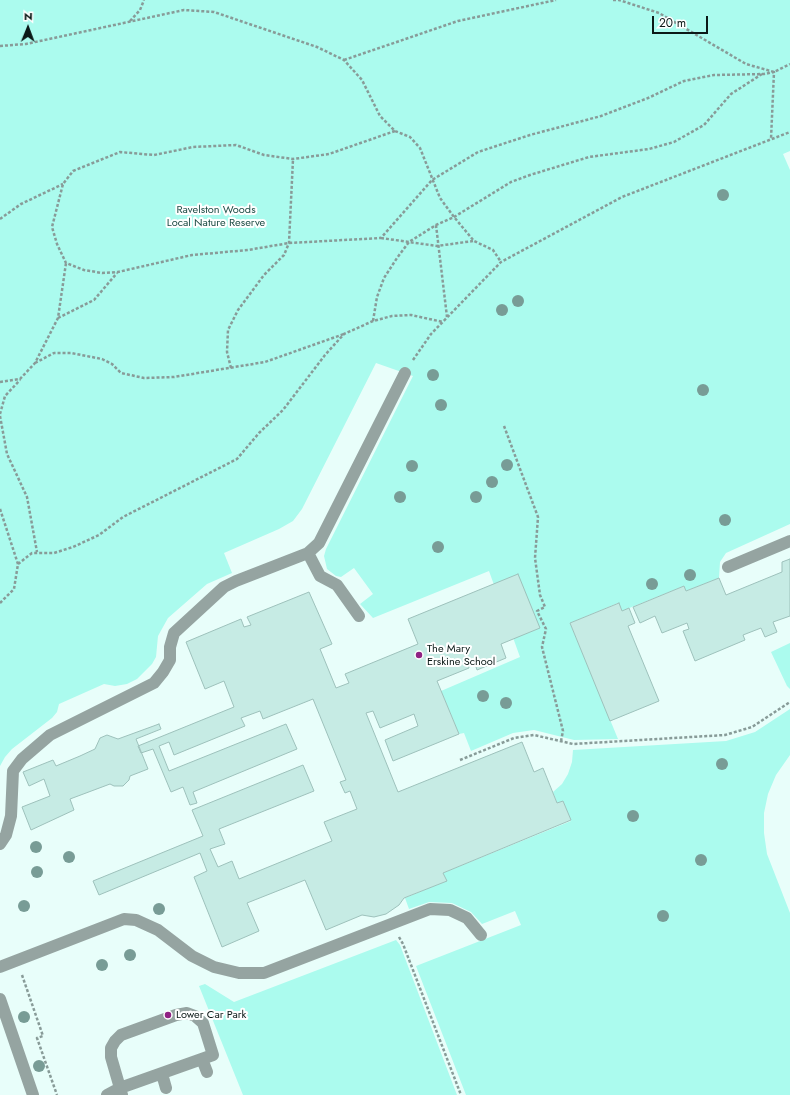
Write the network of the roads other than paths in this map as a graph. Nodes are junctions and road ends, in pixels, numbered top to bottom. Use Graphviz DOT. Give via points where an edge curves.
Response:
graph roads {
  1 [pos="405,373"];
  2 [pos="790,542"];
  3 [pos="308,553"];
  4 [pos="728,567"];
  5 [pos="359,616"];
  6 [pos="0,844"];
  7 [pos="481,935"];
  8 [pos="0,967"];
  9 [pos="0,998"];
  10 [pos="202,1059"];
  11 [pos="207,1072"];
  12 [pos="162,1074"];
  13 [pos="166,1088"];
  14 [pos="121,1092"];
  15 [pos="33,1095"];
  16 [pos="106,1095"];
  1 -- 3 [label="lane" via="319,543"];
  2 -- 4 [label="lane"];
  3 -- 5 [label="lane" via="320,576 337,585"];
  3 -- 6 [label="lane" via="224,587 174,633 170,660 154,682 50,735 22,758 13,771 11,816 6,835"];
  7 -- 8 [label="lane" via="467,918 450,910 430,909 264,973 238,973 214,967 192,956 147,924 124,919"];
  9 -- 15 [label="lane"];
  10 -- 11 [label="lane"];
  10 -- 12 [label="lane"];
  10 -- 14 [label="lane" via="213,1055 203,1023 191,1015 176,1015 121,1035 113,1044 111,1057"];
  12 -- 13 [label="lane"];
  12 -- 14 [label="lane"];
  14 -- 16 [label="lane"];
}
